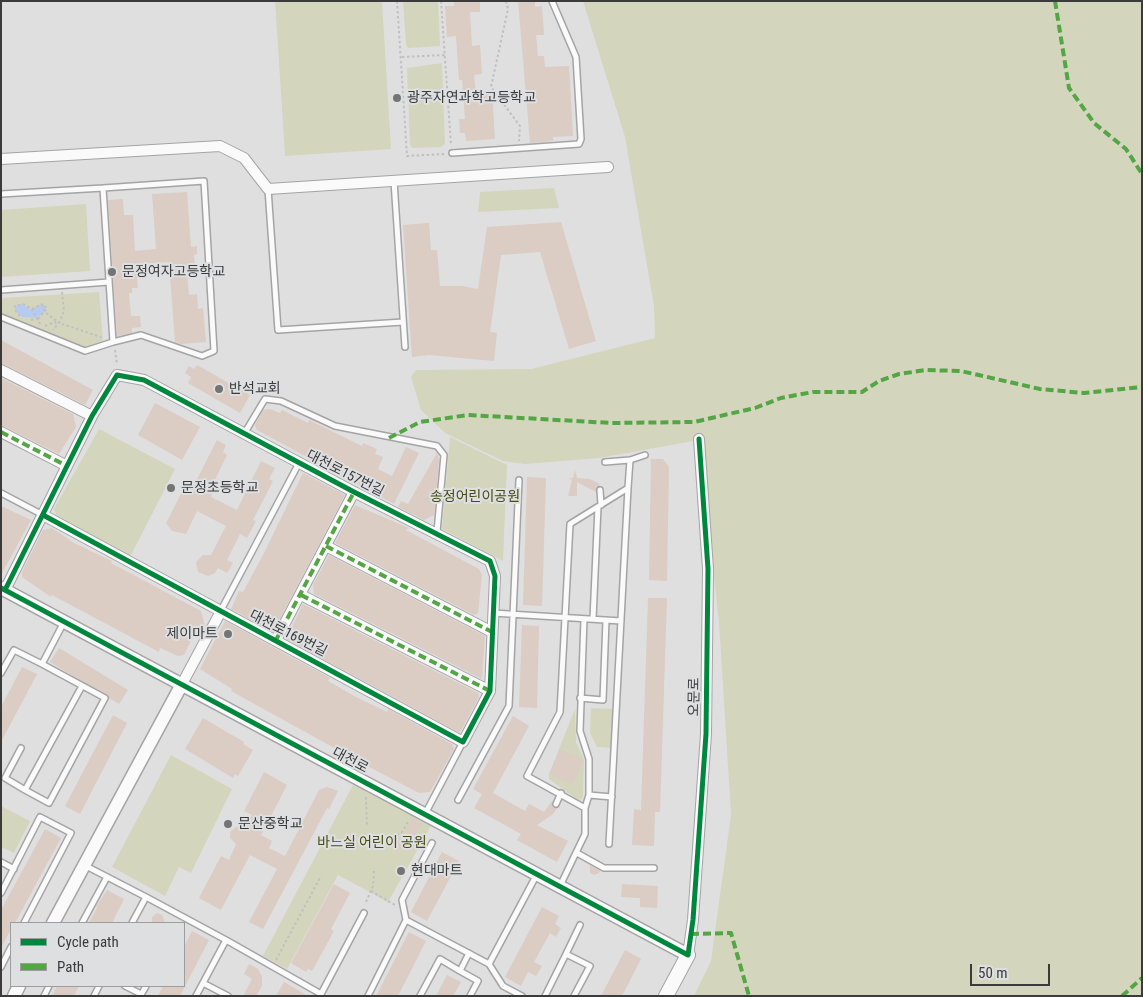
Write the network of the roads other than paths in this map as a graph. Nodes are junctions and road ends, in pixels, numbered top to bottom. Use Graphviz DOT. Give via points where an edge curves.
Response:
graph roads {
  1 [pos="552,1"];
  2 [pos="452,153"];
  3 [pos="1,159"];
  4 [pos="608,167"];
  5 [pos="394,181"];
  6 [pos="103,188"];
  7 [pos="268,189"];
  8 [pos="1,194"];
  9 [pos="109,282"];
  10 [pos="1,290"];
  11 [pos="1,317"];
  12 [pos="404,322"];
  13 [pos="114,342"];
  14 [pos="405,347"];
  15 [pos="1,370"];
  16 [pos="92,416"];
  17 [pos="1,432"];
  18 [pos="244,434"];
  19 [pos="699,440"];
  20 [pos="645,455"];
  21 [pos="630,460"];
  22 [pos="605,462"];
  23 [pos="298,463"];
  24 [pos="67,466"];
  25 [pos="520,480"];
  26 [pos="628,488"];
  27 [pos="600,490"];
  28 [pos="354,492"];
  29 [pos="1,493"];
  30 [pos="600,506"];
  31 [pos="43,515"];
  32 [pos="437,532"];
  33 [pos="326,546"];
  34 [pos="3,589"];
  35 [pos="301,595"];
  36 [pos="220,612"];
  37 [pos="493,614"];
  38 [pos="514,615"];
  39 [pos="565,618"];
  40 [pos="584,619"];
  41 [pos="593,619"];
  42 [pos="606,620"];
  43 [pos="64,621"];
  44 [pos="621,621"];
  45 [pos="492,632"];
  46 [pos="276,640"];
  47 [pos="42,664"];
  48 [pos="1,673"];
  49 [pos="182,684"];
  50 [pos="82,686"];
  51 [pos="490,691"];
  52 [pos="580,698"];
  53 [pos="462,742"];
  54 [pos="21,748"];
  55 [pos="25,790"];
  56 [pos="561,793"];
  57 [pos="589,795"];
  58 [pos="612,797"];
  59 [pos="458,800"];
  60 [pos="556,804"];
  61 [pos="585,808"];
  62 [pos="420,812"];
  63 [pos="432,843"];
  64 [pos="609,844"];
  65 [pos="577,853"];
  66 [pos="1,862"];
  67 [pos="85,865"];
  68 [pos="654,868"];
  69 [pos="14,869"];
  70 [pos="537,874"];
  71 [pos="107,877"];
  72 [pos="560,886"];
  73 [pos="1,893"];
  74 [pos="146,897"];
  75 [pos="364,913"];
  76 [pos="406,920"];
  77 [pos="25,922"];
  78 [pos="54,922"];
  79 [pos="83,922"];
  80 [pos="133,922"];
  81 [pos="580,925"];
  82 [pos="226,940"];
  83 [pos="10,949"];
  84 [pos="469,953"];
  85 [pos="566,954"];
  86 [pos="688,954"];
  87 [pos="489,964"];
  88 [pos="1,966"];
  89 [pos="460,971"];
  90 [pos="203,983"];
  91 [pos="127,987"];
  92 [pos="141,995"];
  93 [pos="321,995"];
  94 [pos="196,996"];
  95 [pos="228,996"];
  96 [pos="368,996"];
  97 [pos="420,996"];
  98 [pos="470,996"];
  99 [pos="522,996"];
  100 [pos="545,996"];
  101 [pos="574,996"];
  102 [pos="666,996"];
  1 -- 2 [label="lane" via="576,57 581,139 575,146"];
  3 -- 7 [label="street" via="220,146 244,158"];
  4 -- 5 [label="street"];
  5 -- 7 [label="street"];
  5 -- 12 [label="lane"];
  6 -- 8 [label="lane"];
  6 -- 9 [label="lane"];
  6 -- 13 [label="lane" via="204,182 214,351 202,356 141,334"];
  7 -- 12 [label="lane" via="278,330"];
  9 -- 10 [label="lane"];
  9 -- 13 [label="lane"];
  11 -- 13 [label="lane" via="85,351"];
  12 -- 14 [label="lane"];
  15 -- 16 [label="street"];
  16 -- 18 [label="street, 대천로157번길" via="117,375 144,380"];
  16 -- 24 [label="street"];
  17 -- 24 [label="street"];
  18 -- 23 [label="street, 대천로157번길"];
  18 -- 32 [label="lane" via="265,400 281,401 335,426 437,446 444,455"];
  19 -- 86 [label="street, 오문로" via="708,569 706,725"];
  20 -- 21 [label="lane"];
  21 -- 22 [label="lane"];
  21 -- 26 [label="lane"];
  23 -- 28 [label="street, 대천로157번길"];
  23 -- 36 [label="lane"];
  24 -- 31 [label="street"];
  25 -- 38 [label="lane"];
  26 -- 30 [label="lane"];
  26 -- 44 [label="lane"];
  27 -- 30 [label="lane"];
  28 -- 32 [label="street, 대천로157번길"];
  28 -- 33 [label="street, 대천로157번길"];
  29 -- 31 [label="lane"];
  30 -- 39 [label="lane" via="570,524"];
  30 -- 41 [label="lane"];
  31 -- 34 [label="street"];
  31 -- 36 [label="street, 대천로169번길"];
  32 -- 37 [label="street, 대천로157번길" via="490,561 495,576"];
  33 -- 35 [label="street, 대천로157번길"];
  33 -- 45 [label="street"];
  34 -- 43 [label="street, 대천로"];
  35 -- 46 [label="street, 대천로157번길"];
  35 -- 51 [label="street"];
  36 -- 46 [label="street, 대천로169번길"];
  36 -- 49 [label="street"];
  37 -- 38 [label="lane"];
  37 -- 45 [label="street, 대천로157번길"];
  38 -- 39 [label="lane"];
  38 -- 59 [label="lane" via="509,706"];
  39 -- 40 [label="lane"];
  39 -- 56 [label="lane" via="560,712 527,776"];
  40 -- 41 [label="lane"];
  40 -- 52 [label="lane"];
  41 -- 42 [label="lane"];
  42 -- 44 [label="lane"];
  42 -- 52 [label="lane" via="603,700"];
  43 -- 47 [label="lane"];
  43 -- 49 [label="street, 대천로"];
  44 -- 58 [label="lane"];
  45 -- 51 [label="street, 대천로157번길"];
  46 -- 53 [label="street, 대천로169번길"];
  47 -- 48 [label="lane" via="14,650"];
  47 -- 50 [label="lane"];
  49 -- 62 [label="street, 대천로"];
  49 -- 67 [label="street"];
  50 -- 55 [label="lane"];
  50 -- 55 [label="lane" via="105,698 50,803"];
  51 -- 53 [label="street, 대천로157번길"];
  52 -- 57 [label="lane" via="580,731 589,759"];
  53 -- 62 [label="lane"];
  54 -- 55 [label="lane" via="5,778"];
  56 -- 60 [label="lane"];
  56 -- 61 [label="lane"];
  57 -- 58 [label="lane"];
  57 -- 61 [label="lane"];
  58 -- 64 [label="lane"];
  61 -- 65 [label="lane" via="584,834"];
  62 -- 70 [label="street, 대천로"];
  63 -- 76 [label="lane" via="402,900"];
  65 -- 68 [label="lane" via="604,868"];
  65 -- 72 [label="lane"];
  66 -- 69 [label="lane"];
  67 -- 71 [label="lane"];
  67 -- 78 [label="street"];
  69 -- 73 [label="lane"];
  69 -- 77 [label="lane" via="40,818 71,833"];
  70 -- 72 [label="street, 대천로"];
  70 -- 87 [label="lane"];
  71 -- 74 [label="lane"];
  71 -- 79 [label="lane"];
  72 -- 86 [label="street, 대천로"];
  74 -- 80 [label="lane"];
  74 -- 82 [label="lane"];
  75 -- 93 [label="lane"];
  76 -- 84 [label="lane"];
  76 -- 96 [label="lane"];
  81 -- 85 [label="lane"];
  82 -- 90 [label="lane"];
  82 -- 93 [label="lane"];
  83 -- 88 [label="lane"];
  84 -- 87 [label="lane"];
  84 -- 89 [label="lane"];
  85 -- 100 [label="lane"];
  85 -- 101 [label="lane" via="590,966"];
  86 -- 102 [label="main road, 오문로"];
  87 -- 99 [label="lane" via="503,986"];
  89 -- 97 [label="lane" via="440,959"];
  89 -- 98 [label="lane" via="478,981"];
  90 -- 94 [label="lane"];
  90 -- 95 [label="lane"];
  91 -- 92 [label="lane"];
}
